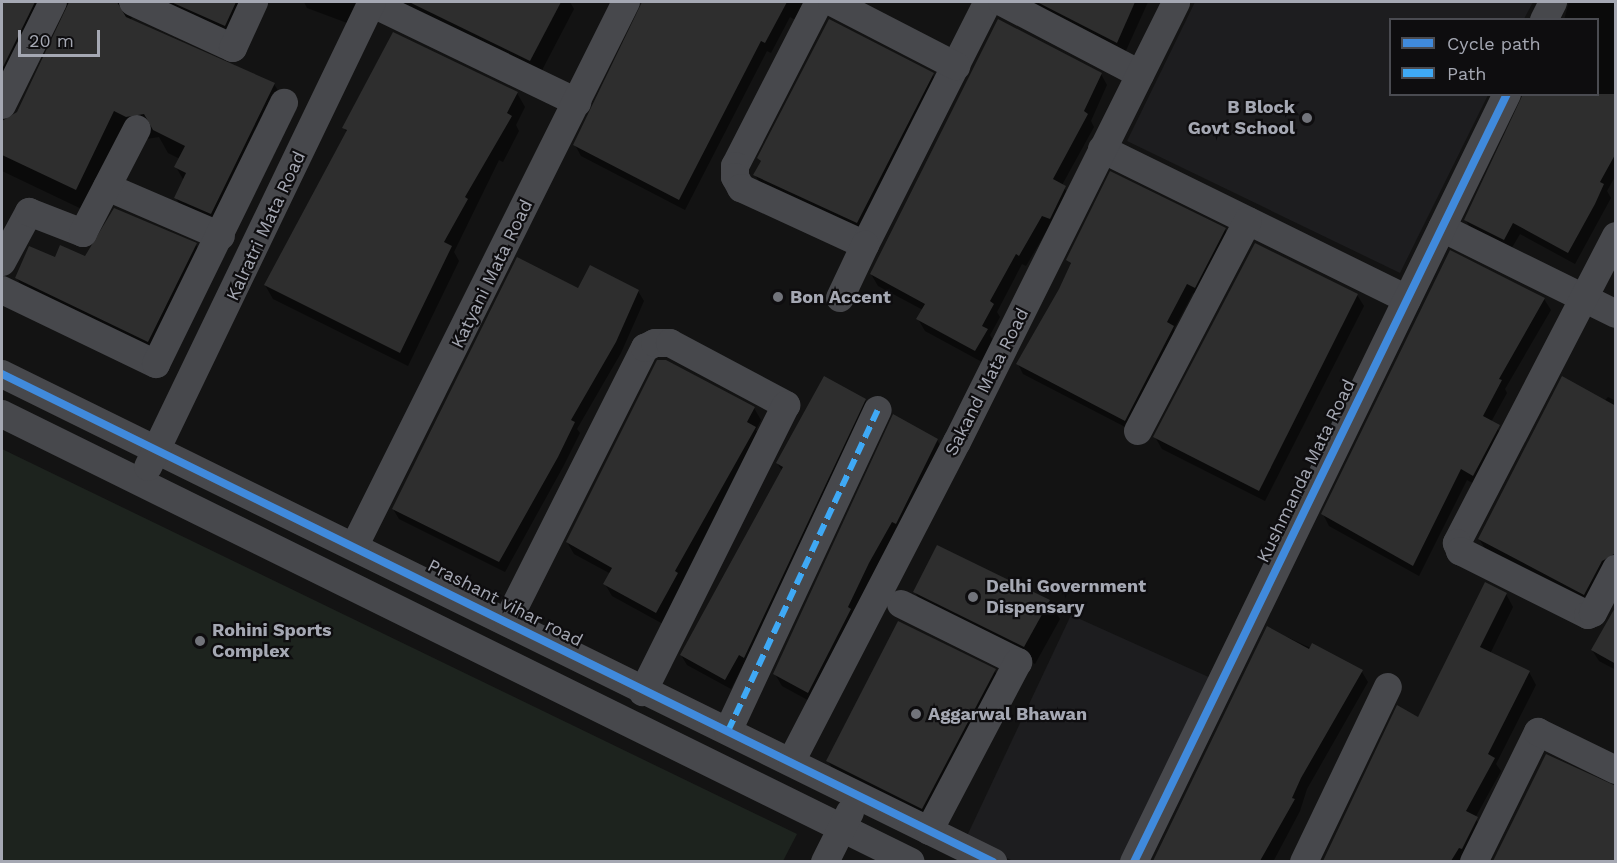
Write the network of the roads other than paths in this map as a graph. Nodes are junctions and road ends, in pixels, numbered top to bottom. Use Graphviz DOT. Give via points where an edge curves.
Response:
graph roads {
  1 [pos="53,2"];
  2 [pos="133,2"];
  3 [pos="254,2"];
  4 [pos="372,2"];
  5 [pos="626,2"];
  6 [pos="819,2"];
  7 [pos="832,2"];
  8 [pos="988,2"];
  9 [pos="1002,2"];
  10 [pos="1176,2"];
  11 [pos="1553,2"];
  12 [pos="1545,18"];
  13 [pos="956,66"];
  14 [pos="1140,74"];
  15 [pos="1507,96"];
  16 [pos="284,102"];
  17 [pos="577,102"];
  18 [pos="2,105"];
  19 [pos="137,129"];
  20 [pos="1102,149"];
  21 [pos="107,187"];
  22 [pos="1248,221"];
  23 [pos="1442,228"];
  24 [pos="221,236"];
  25 [pos="1616,236"];
  26 [pos="865,245"];
  27 [pos="2,262"];
  28 [pos="2,290"];
  29 [pos="840,298"];
  30 [pos="1407,299"];
  31 [pos="1585,299"];
  32 [pos="1616,314"];
  33 [pos="2,374"];
  34 [pos="878,410"];
  35 [pos="2,414"];
  36 [pos="1138,431"];
  37 [pos="156,450"];
  38 [pos="140,482"];
  39 [pos="355,545"];
  40 [pos="1616,569"];
  41 [pos="900,604"];
  42 [pos="508,620"];
  43 [pos="1388,687"];
  44 [pos="643,692"];
  45 [pos="728,731"];
  46 [pos="792,760"];
  47 [pos="1616,770"];
  48 [pos="858,797"];
  49 [pos="842,827"];
  50 [pos="929,831"];
  51 [pos="825,861"];
  52 [pos="912,861"];
  53 [pos="993,861"];
  54 [pos="1134,861"];
  55 [pos="1304,861"];
  56 [pos="1474,861"];
  1 -- 18 [label="street"];
  2 -- 3 [label="street" via="233,48"];
  4 -- 17 [label="street"];
  4 -- 37 [label="street, Kalratri Mata Road"];
  5 -- 17 [label="street, Katyani Mata Road"];
  6 -- 26 [label="street" via="735,166 735,177 741,188"];
  7 -- 13 [label="street"];
  8 -- 13 [label="street"];
  9 -- 14 [label="street"];
  10 -- 14 [label="street, Sakand Mata Road"];
  11 -- 12 [label="street"];
  13 -- 26 [label="street"];
  14 -- 20 [label="street, Sakand Mata Road"];
  15 -- 23 [label="street, Kushmanda Mata Road"];
  16 -- 24 [label="street"];
  17 -- 39 [label="street, Katyani Mata Road"];
  19 -- 21 [label="street"];
  20 -- 22 [label="street"];
  20 -- 46 [label="street, Sakand Mata Road" via="957,442"];
  21 -- 24 [label="street"];
  21 -- 27 [label="street" via="83,233 29,212"];
  22 -- 30 [label="street"];
  22 -- 36 [label="street"];
  23 -- 30 [label="street, Kushmanda Mata Road"];
  23 -- 31 [label="street"];
  24 -- 28 [label="street" via="156,364"];
  25 -- 31 [label="street"];
  26 -- 29 [label="street"];
  30 -- 54 [label="street, Kushmanda Mata Road"];
  31 -- 32 [label="street"];
  31 -- 40 [label="street" via="1457,543 1460,551 1588,615 1593,613"];
  33 -- 37 [label="street, Prashant vihar road"];
  34 -- 45 [label="street"];
  35 -- 38 [label="street"];
  37 -- 38 [label="street, Kalratri Mata Road"];
  37 -- 39 [label="street, Prashant vihar road"];
  38 -- 49 [label="street"];
  39 -- 42 [label="street, Prashant vihar road"];
  41 -- 50 [label="street" via="1018,662"];
  42 -- 44 [label="street, Prashant vihar road"];
  42 -- 44 [label="street" via="645,348 655,342 680,349 786,405"];
  43 -- 55 [label="street"];
  44 -- 45 [label="street, Prashant vihar road"];
  45 -- 46 [label="street, Prashant vihar road"];
  46 -- 48 [label="street, Prashant vihar road"];
  47 -- 56 [label="street" via="1538,732"];
  48 -- 49 [label="street"];
  48 -- 50 [label="street, Prashant vihar road"];
  49 -- 51 [label="street"];
  49 -- 52 [label="street"];
  50 -- 53 [label="street, Prashant vihar road"];
}
